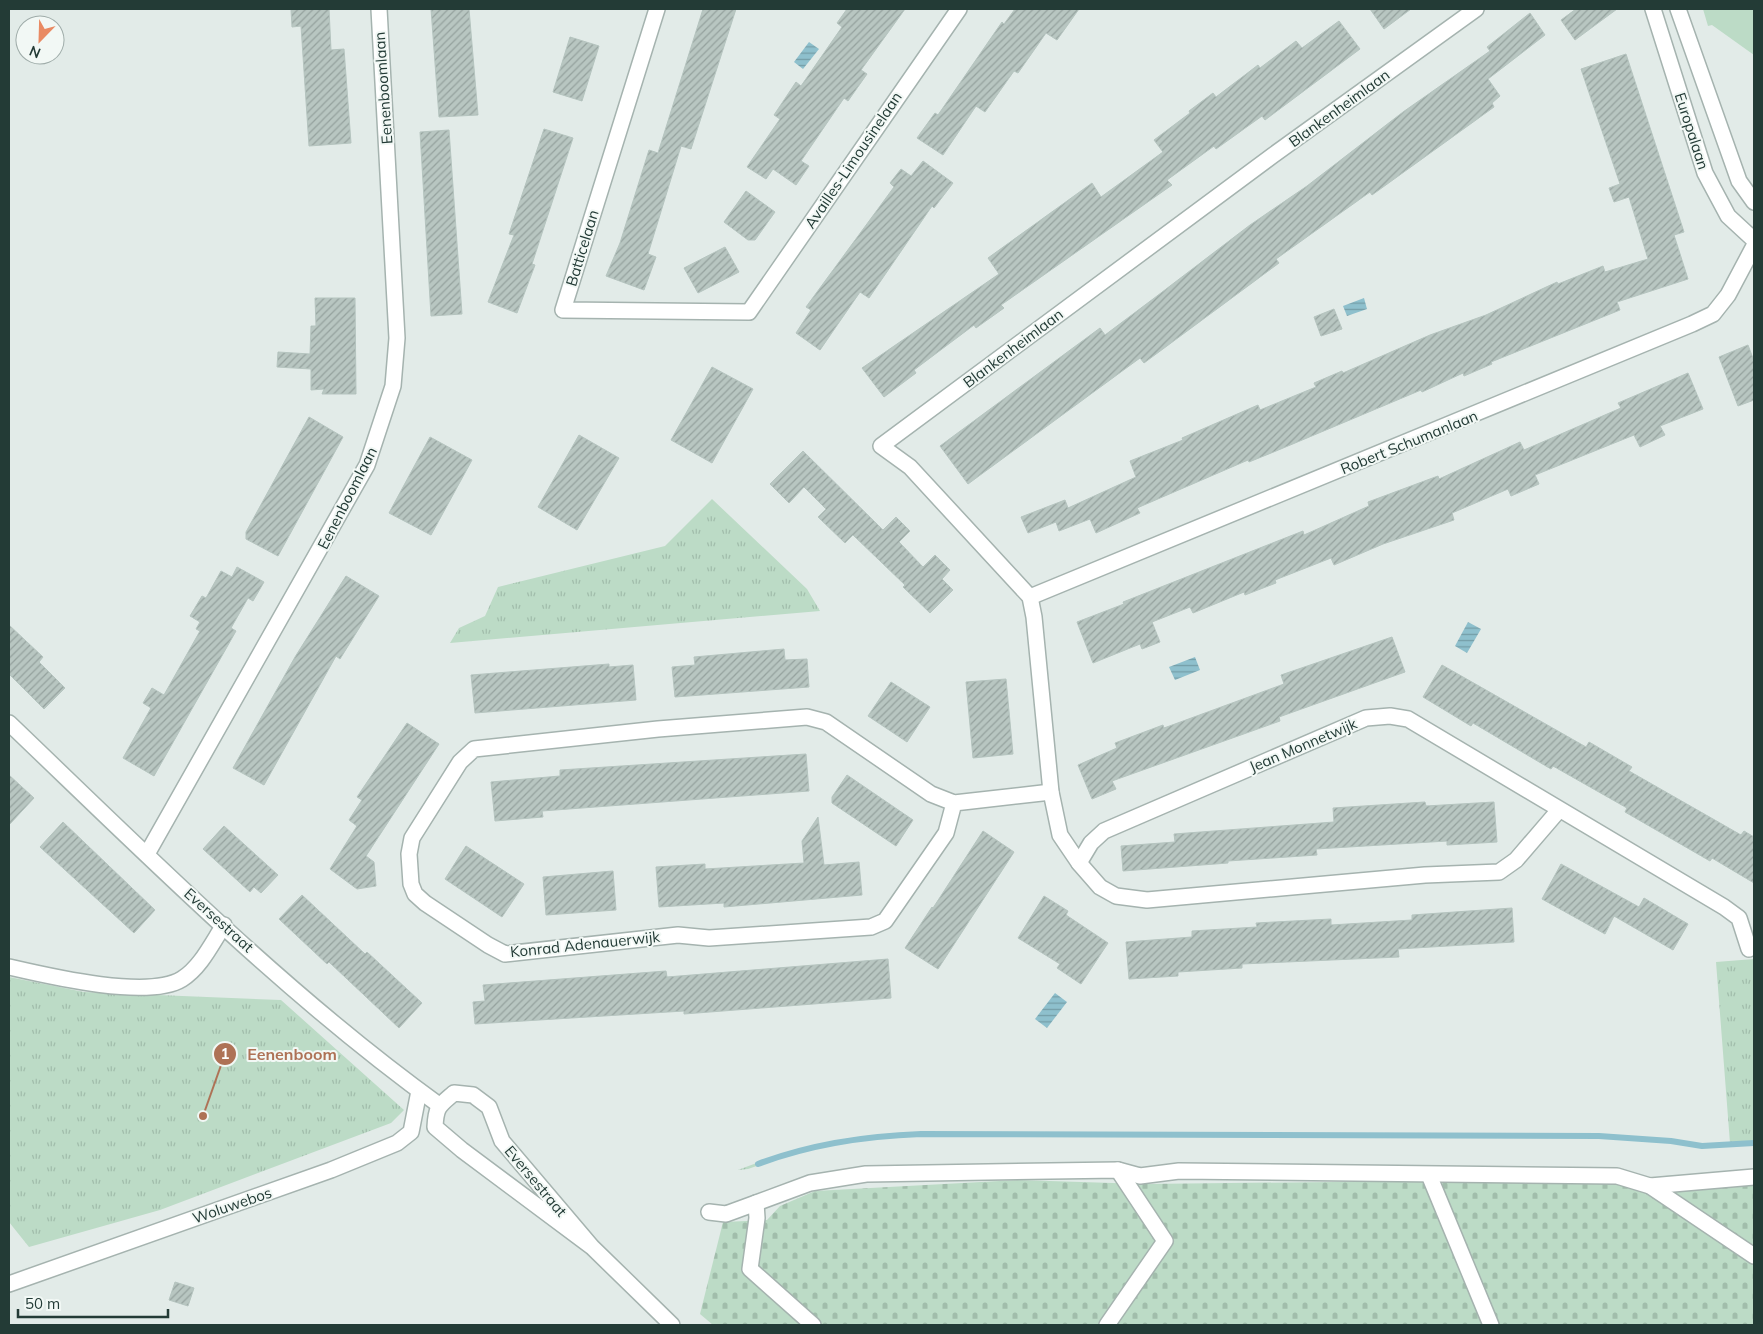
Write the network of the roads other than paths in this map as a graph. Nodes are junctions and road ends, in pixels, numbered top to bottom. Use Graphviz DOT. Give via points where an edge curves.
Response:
graph roads {
  1 [pos="379,9"];
  2 [pos="657,9"];
  3 [pos="958,9"];
  4 [pos="1476,9"];
  5 [pos="1653,9"];
  6 [pos="1678,9"];
  7 [pos="1754,202"];
  8 [pos="1754,240"];
  9 [pos="1754,246"];
  10 [pos="749,312"];
  11 [pos="1030,597"];
  12 [pos="9,723"];
  13 [pos="1051,792"];
  14 [pos="954,803"];
  15 [pos="1559,810"];
  16 [pos="146,854"];
  17 [pos="1079,864"];
  18 [pos="224,925"];
  19 [pos="1749,949"];
  20 [pos="9,967"];
  21 [pos="420,1091"];
  22 [pos="439,1105"];
  23 [pos="1118,1170"];
  24 [pos="1429,1175"];
  25 [pos="1754,1177"];
  26 [pos="1650,1186"];
  27 [pos="756,1203"];
  28 [pos="709,1212"];
  29 [pos="592,1247"];
  30 [pos="1754,1256"];
  31 [pos="9,1284"];
  32 [pos="672,1325"];
  33 [pos="813,1325"];
  34 [pos="1107,1325"];
  35 [pos="1491,1325"];
  1 -- 16 [label="street, Eenenboomlaan" via="397,338 393,386 387,408 367,465"];
  2 -- 10 [label="street, Batticelaan" via="563,310"];
  3 -- 10 [label="street, Availles-Limousinelaan"];
  4 -- 11 [label="street, Blankenheimlaan" via="881,446 910,468"];
  5 -- 8 [label="street, Europalaan" via="1705,173 1728,216"];
  6 -- 7 [label="street, Europalaan" via="1739,181"];
  9 -- 11 [label="street, Robert Schumanlaan" via="1728,295 1713,314"];
  11 -- 13 [label="street"];
  12 -- 16 [label="street, Eversestraat"];
  13 -- 14 [label="street, Konrad Adenauerwijk"];
  13 -- 17 [label="street" via="1060,835"];
  14 -- 14 [label="street, Konrad Adenauerwijk" via="932,794 826,722 807,717 474,749 460,762 412,838 409,854 411,884 415,894 425,902 505,954 678,935 709,938 871,927 885,921 946,833"];
  15 -- 17 [label="street" via="1516,860 1499,872 1425,875 1147,900 1116,896 1100,887"];
  15 -- 17 [label="street, Jean Monnetwijk" via="1408,719 1390,716 1366,718 1104,831 1091,843"];
  15 -- 19 [label="street, Jean Monnetwijk" via="1724,907 1739,918"];
  16 -- 18 [label="street, Eversestraat"];
  18 -- 20 [label="street" via="198,965 181,979 160,987 86,984"];
  18 -- 21 [label="street, Eversestraat" via="313,1006"];
  21 -- 22 [label="street, Eversestraat"];
  21 -- 31 [label="street, Woluwebos" via="411,1132 397,1143 331,1170"];
  22 -- 29 [label="street, Eversestraat" via="435,1127"];
  22 -- 29 [label="street, Eversestraat" via="454,1093 473,1095 489,1107 502,1141"];
  23 -- 24 [label="street" via="1140,1176 1179,1171"];
  23 -- 27 [label="street" via="866,1174 810,1183"];
  23 -- 34 [label="street" via="1165,1241"];
  24 -- 26 [label="street" via="1617,1176"];
  24 -- 35 [label="street"];
  25 -- 26 [label="street"];
  26 -- 30 [label="street"];
  27 -- 28 [label="street" via="726,1214"];
  27 -- 33 [label="street" via="750,1269"];
  29 -- 32 [label="street, Eversestraat"];
}
